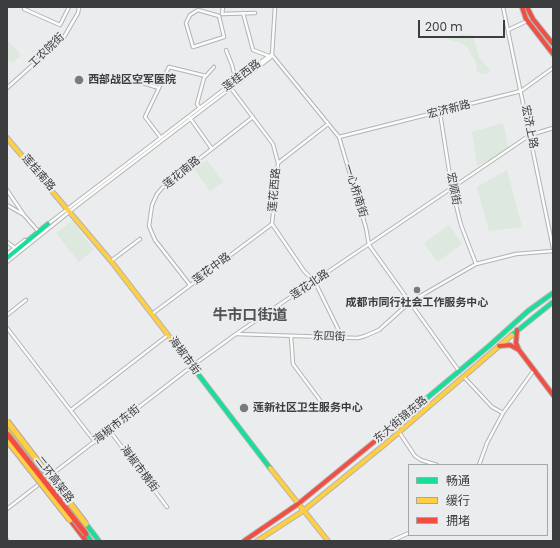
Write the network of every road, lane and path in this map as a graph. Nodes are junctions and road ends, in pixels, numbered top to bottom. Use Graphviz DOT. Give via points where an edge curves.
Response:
graph roads {
  1 [pos="25,7"];
  2 [pos="69,7"];
  3 [pos="79,7"];
  4 [pos="223,7"];
  5 [pos="275,7"];
  6 [pos="503,7"];
  7 [pos="524,8"];
  8 [pos="243,13"];
  9 [pos="255,13"];
  10 [pos="222,14"];
  11 [pos="219,16"];
  12 [pos="527,21"];
  13 [pos="508,30"];
  14 [pos="553,44"];
  15 [pos="226,50"];
  16 [pos="553,54"];
  17 [pos="270,55"];
  18 [pos="214,67"];
  19 [pos="553,68"];
  20 [pos="206,76"];
  21 [pos="133,80"];
  22 [pos="236,81"];
  23 [pos="230,87"];
  24 [pos="7,88"];
  25 [pos="159,88"];
  26 [pos="521,91"];
  27 [pos="200,108"];
  28 [pos="440,113"];
  29 [pos="253,117"];
  30 [pos="189,118"];
  31 [pos="328,124"];
  32 [pos="553,128"];
  33 [pos="530,135"];
  34 [pos="339,137"];
  35 [pos="7,138"];
  36 [pos="161,139"];
  37 [pos="212,149"];
  38 [pos="278,163"];
  39 [pos="452,189"];
  40 [pos="7,190"];
  41 [pos="7,205"];
  42 [pos="69,210"];
  43 [pos="24,215"];
  44 [pos="48,224"];
  45 [pos="272,224"];
  46 [pos="38,231"];
  47 [pos="140,239"];
  48 [pos="7,242"];
  49 [pos="369,245"];
  50 [pos="15,248"];
  51 [pos="553,248"];
  52 [pos="553,251"];
  53 [pos="7,254"];
  54 [pos="7,258"];
  55 [pos="111,261"];
  56 [pos="7,262"];
  57 [pos="476,264"];
  58 [pos="315,282"];
  59 [pos="190,285"];
  60 [pos="553,293"];
  61 [pos="26,300"];
  62 [pos="410,302"];
  63 [pos="553,302"];
  64 [pos="152,314"];
  65 [pos="7,315"];
  66 [pos="517,321"];
  67 [pos="522,326"];
  68 [pos="7,328"];
  69 [pos="517,330"];
  70 [pos="236,334"];
  71 [pos="168,335"];
  72 [pos="291,336"];
  73 [pos="342,337"];
  74 [pos="495,341"];
  75 [pos="499,346"];
  76 [pos="519,350"];
  77 [pos="192,366"];
  78 [pos="534,370"];
  79 [pos="459,372"];
  80 [pos="464,377"];
  81 [pos="553,395"];
  82 [pos="322,403"];
  83 [pos="71,410"];
  84 [pos="503,413"];
  85 [pos="8,419"];
  86 [pos="7,426"];
  87 [pos="110,431"];
  88 [pos="399,432"];
  89 [pos="7,434"];
  90 [pos="7,439"];
  91 [pos="95,442"];
  92 [pos="434,464"];
  93 [pos="479,464"];
  94 [pos="48,478"];
  95 [pos="42,483"];
  96 [pos="298,504"];
  97 [pos="167,507"];
  98 [pos="7,509"];
  99 [pos="303,511"];
  100 [pos="408,533"];
  101 [pos="98,540"];
  102 [pos="87,541"];
  103 [pos="91,541"];
  104 [pos="244,541"];
  105 [pos="257,541"];
  106 [pos="328,541"];
  107 [pos="391,541"];
  1 -- 2 [label="street" via="60,25"];
  3 -- 24 [label="street, 工农院街" via="64,36"];
  4 -- 10 [label="street"];
  5 -- 17 [label="street"];
  6 -- 13 [label="street, 宏济上路"];
  7 -- 12 [label="main road"];
  7 -- 14 [label="main road"];
  8 -- 9 [label="street"];
  8 -- 10 [label="street"];
  8 -- 17 [label="street" via="253,50"];
  10 -- 11 [label="street"];
  11 -- 11 [label="street" via="224,37 193,47 186,23 190,15 198,10"];
  12 -- 13 [label="street"];
  12 -- 16 [label="main road"];
  13 -- 26 [label="street, 宏济上路"];
  15 -- 22 [label="street"];
  17 -- 22 [label="street, 莲桂西路"];
  17 -- 23 [label="street, 莲桂西路" via="270,58"];
  17 -- 31 [label="street, 一心桥南街"];
  18 -- 20 [label="street"];
  19 -- 26 [label="street, 宏济新路"];
  20 -- 25 [label="street" via="169,67"];
  20 -- 27 [label="street" via="197,104"];
  21 -- 25 [label="street"];
  22 -- 23 [label="street, 莲桂西路"];
  23 -- 27 [label="street, 莲桂西路"];
  23 -- 29 [label="street, 莲花西路"];
  23 -- 30 [label="street, 莲桂西路"];
  25 -- 36 [label="street" via="145,117"];
  26 -- 28 [label="street, 宏济新路"];
  26 -- 33 [label="street, 宏济上路"];
  27 -- 30 [label="street, 莲桂西路"];
  28 -- 34 [label="street, 宏济新路"];
  28 -- 39 [label="street, 宏顺街"];
  29 -- 37 [label="street, 莲花南路"];
  29 -- 38 [label="street, 莲花西路" via="273,144"];
  30 -- 36 [label="street, 莲桂西路"];
  30 -- 37 [label="street"];
  31 -- 34 [label="street, 一心桥南街"];
  31 -- 38 [label="street"];
  32 -- 33 [label="street"];
  33 -- 39 [label="street"];
  33 -- 51 [label="street, 宏济上路"];
  34 -- 49 [label="street, 一心桥南街"];
  35 -- 42 [label="main road, 莲桂南路"];
  36 -- 42 [label="street, 莲桂西路"];
  37 -- 59 [label="street, 莲花南路" via="163,187 152,204 150,226 155,240"];
  38 -- 45 [label="street, 莲花西路"];
  39 -- 49 [label="street"];
  39 -- 57 [label="street, 宏顺街" via="461,225"];
  40 -- 43 [label="street"];
  41 -- 43 [label="street"];
  42 -- 44 [label="street"];
  42 -- 55 [label="main road, 海椒市街"];
  42 -- 56 [label="street"];
  43 -- 46 [label="street"];
  44 -- 46 [label="street"];
  44 -- 54 [label="main road"];
  45 -- 58 [label="street, 莲花西路" via="304,271"];
  45 -- 59 [label="street, 莲花中路"];
  46 -- 50 [label="street"];
  47 -- 55 [label="street"];
  48 -- 50 [label="street"];
  49 -- 58 [label="street, 莲花北路"];
  49 -- 62 [label="street, 一心桥南街"];
  50 -- 53 [label="street"];
  52 -- 57 [label="street, 东四街" via="516,254"];
  55 -- 64 [label="main road, 海椒市街"];
  57 -- 62 [label="street, 东四街"];
  58 -- 70 [label="street, 莲花北路"];
  58 -- 73 [label="street, 莲花西路"];
  59 -- 64 [label="street, 莲花中路"];
  60 -- 66 [label="main road, 东大街锦东路"];
  61 -- 65 [label="street"];
  62 -- 73 [label="street, 东四街" via="379,330 358,338"];
  62 -- 79 [label="street, 一心桥南街"];
  63 -- 67 [label="main road, 东大街锦东路"];
  64 -- 71 [label="main road, 海椒市街"];
  66 -- 67 [label="main road"];
  66 -- 74 [label="main road, 东大街锦东路"];
  67 -- 69 [label="main road, 东大街锦东路"];
  68 -- 83 [label="street"];
  69 -- 75 [label="main road, 东大街锦东路"];
  69 -- 76 [label="main road" via="516,343"];
  70 -- 72 [label="street, 东四街"];
  70 -- 77 [label="street, 莲花北路"];
  71 -- 77 [label="main road, 海椒市街"];
  71 -- 83 [label="street"];
  72 -- 73 [label="street, 东四街"];
  72 -- 82 [label="street" via="293,364"];
  74 -- 75 [label="main road"];
  74 -- 79 [label="main road, 东大街锦东路"];
  75 -- 76 [label="main road" via="510,345"];
  75 -- 80 [label="main road, 东大街锦东路"];
  76 -- 78 [label="main road"];
  77 -- 87 [label="street, 海椒市东街"];
  77 -- 96 [label="main road, 海椒市街"];
  78 -- 81 [label="main road"];
  78 -- 84 [label="street"];
  79 -- 96 [label="main road, 东大街锦东路"];
  80 -- 84 [label="street" via="492,407"];
  80 -- 88 [label="main road, 东大街锦东路"];
  83 -- 91 [label="street"];
  84 -- 93 [label="street"];
  85 -- 101 [label="main road, 二环高架路, bridge" via="70,497"];
  86 -- 94 [label="main road"];
  87 -- 91 [label="street, 海椒市东街"];
  87 -- 97 [label="street, 海椒市横街"];
  88 -- 92 [label="street" via="415,456"];
  88 -- 99 [label="main road, 东大街锦东路"];
  89 -- 103 [label="main road, 二环高架路, bridge"];
  90 -- 95 [label="main road"];
  90 -- 102 [label="main road, bridge"];
  91 -- 94 [label="street, 海椒市东街"];
  94 -- 95 [label="street, 海椒市东街"];
  94 -- 101 [label="main road"];
  95 -- 98 [label="street, 海椒市东街"];
  95 -- 102 [label="main road"];
  96 -- 99 [label="main road, 海椒市街"];
  96 -- 104 [label="main road, 东大街锦东路"];
  99 -- 105 [label="main road, 东大街锦东路"];
  99 -- 106 [label="main road, 海椒市街"];
  100 -- 107 [label="street"];
}
